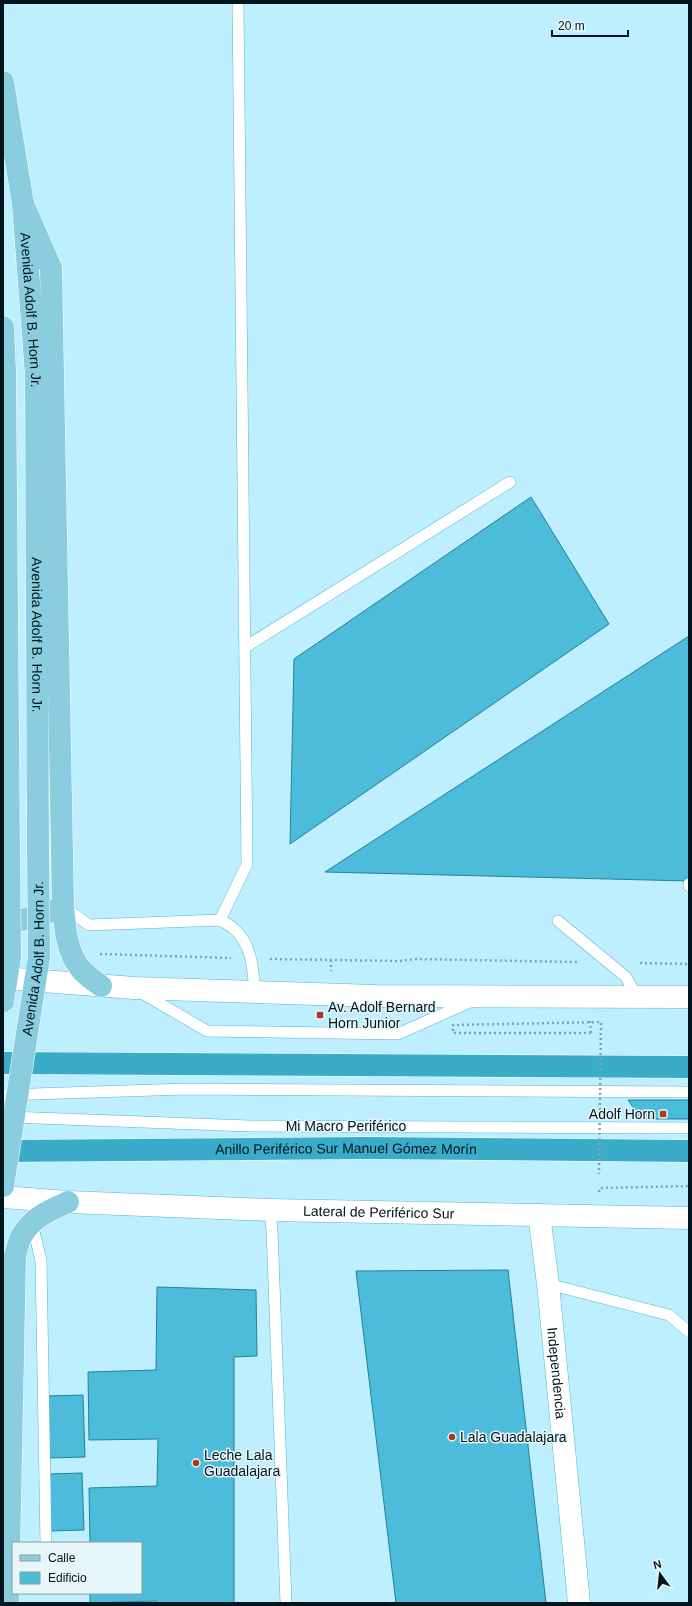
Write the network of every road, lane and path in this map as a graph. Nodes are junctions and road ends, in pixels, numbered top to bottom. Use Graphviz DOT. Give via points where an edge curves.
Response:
graph roads {
  1 [pos="238,3"];
  2 [pos="3,82"];
  3 [pos="23,204"];
  4 [pos="3,327"];
  5 [pos="510,482"];
  6 [pos="245,647"];
  7 [pos="63,906"];
  8 [pos="3,916"];
  9 [pos="220,920"];
  10 [pos="558,921"];
  11 [pos="415,959"];
  12 [pos="608,962"];
  13 [pos="689,964"];
  14 [pos="3,978"];
  15 [pos="102,986"];
  16 [pos="134,988"];
  17 [pos="255,991"];
  18 [pos="484,996"];
  19 [pos="637,997"];
  20 [pos="689,997"];
  21 [pos="3,1000"];
  22 [pos="590,1015"];
  23 [pos="3,1064"];
  24 [pos="689,1067"];
  25 [pos="689,1092"];
  26 [pos="3,1095"];
  27 [pos="3,1116"];
  28 [pos="689,1128"];
  29 [pos="3,1151"];
  30 [pos="689,1151"];
  31 [pos="599,1174"];
  32 [pos="3,1186"];
  33 [pos="689,1186"];
  34 [pos="600,1188"];
  35 [pos="3,1197"];
  36 [pos="68,1202"];
  37 [pos="270,1210"];
  38 [pos="539,1215"];
  39 [pos="689,1218"];
  40 [pos="32,1223"];
  41 [pos="548,1284"];
  42 [pos="3,1301"];
  43 [pos="13,1322"];
  44 [pos="689,1332"];
  45 [pos="7,1446"];
  46 [pos="46,1542"];
  47 [pos="10,1596"];
  48 [pos="286,1603"];
  49 [pos="579,1603"];
  1 -- 6 [label="lane"];
  2 -- 3 [label="main road, Avenida Adolf B. Horn Jr."];
  3 -- 7 [label="main road" via="51,268"];
  3 -- 32 [label="main road, Avenida Adolf B. Horn Jr., bridge" via="36,375 39,957"];
  4 -- 21 [label="main road, Avenida Adolf B. Horn Jr., bridge" via="10,957"];
  5 -- 6 [label="lane"];
  6 -- 9 [label="lane" via="247,864"];
  7 -- 8 [label="main road" via="22,920"];
  7 -- 9 [label="lane" via="89,925"];
  7 -- 15 [label="main road" via="65,929 72,953 80,969"];
  9 -- 17 [label="lane" via="235,929 252,958"];
  10 -- 12 [label="lane"];
  11 -- 12 [label="path"];
  12 -- 13 [label="path"];
  12 -- 19 [label="lane" via="626,976"];
  14 -- 15 [label="street"];
  15 -- 16 [label="street"];
  16 -- 17 [label="street"];
  16 -- 18 [label="lane" via="207,1030 215,1031 398,1034"];
  17 -- 18 [label="street" via="375,996"];
  18 -- 19 [label="street"];
  19 -- 20 [label="street"];
  22 -- 31 [label="path, bridge" via="591,1033 453,1033 453,1025 601,1022"];
  23 -- 24 [label="highway"];
  25 -- 26 [label="lane" via="185,1089"];
  27 -- 28 [label="lane, Mi Macro Periférico" via="249,1126"];
  29 -- 30 [label="highway, Anillo Periférico Sur Manuel Gómez Morín" via="365,1148"];
  33 -- 34 [label="path"];
  35 -- 36 [label="street, Lateral de Periférico Sur"];
  36 -- 37 [label="street, Lateral de Periférico Sur"];
  36 -- 40 [label="main road" via="46,1212"];
  37 -- 38 [label="street, Lateral de Periférico Sur"];
  37 -- 48 [label="lane"];
  38 -- 39 [label="street, Lateral de Periférico Sur"];
  38 -- 41 [label="street, Independencia"];
  40 -- 43 [label="main road" via="21,1238 15,1256"];
  40 -- 46 [label="lane" via="41,1261"];
  41 -- 44 [label="lane" via="669,1315"];
  41 -- 49 [label="street, Independencia"];
  42 -- 43 [label="main road"];
  43 -- 45 [label="main road"];
  45 -- 47 [label="main road"];
}
